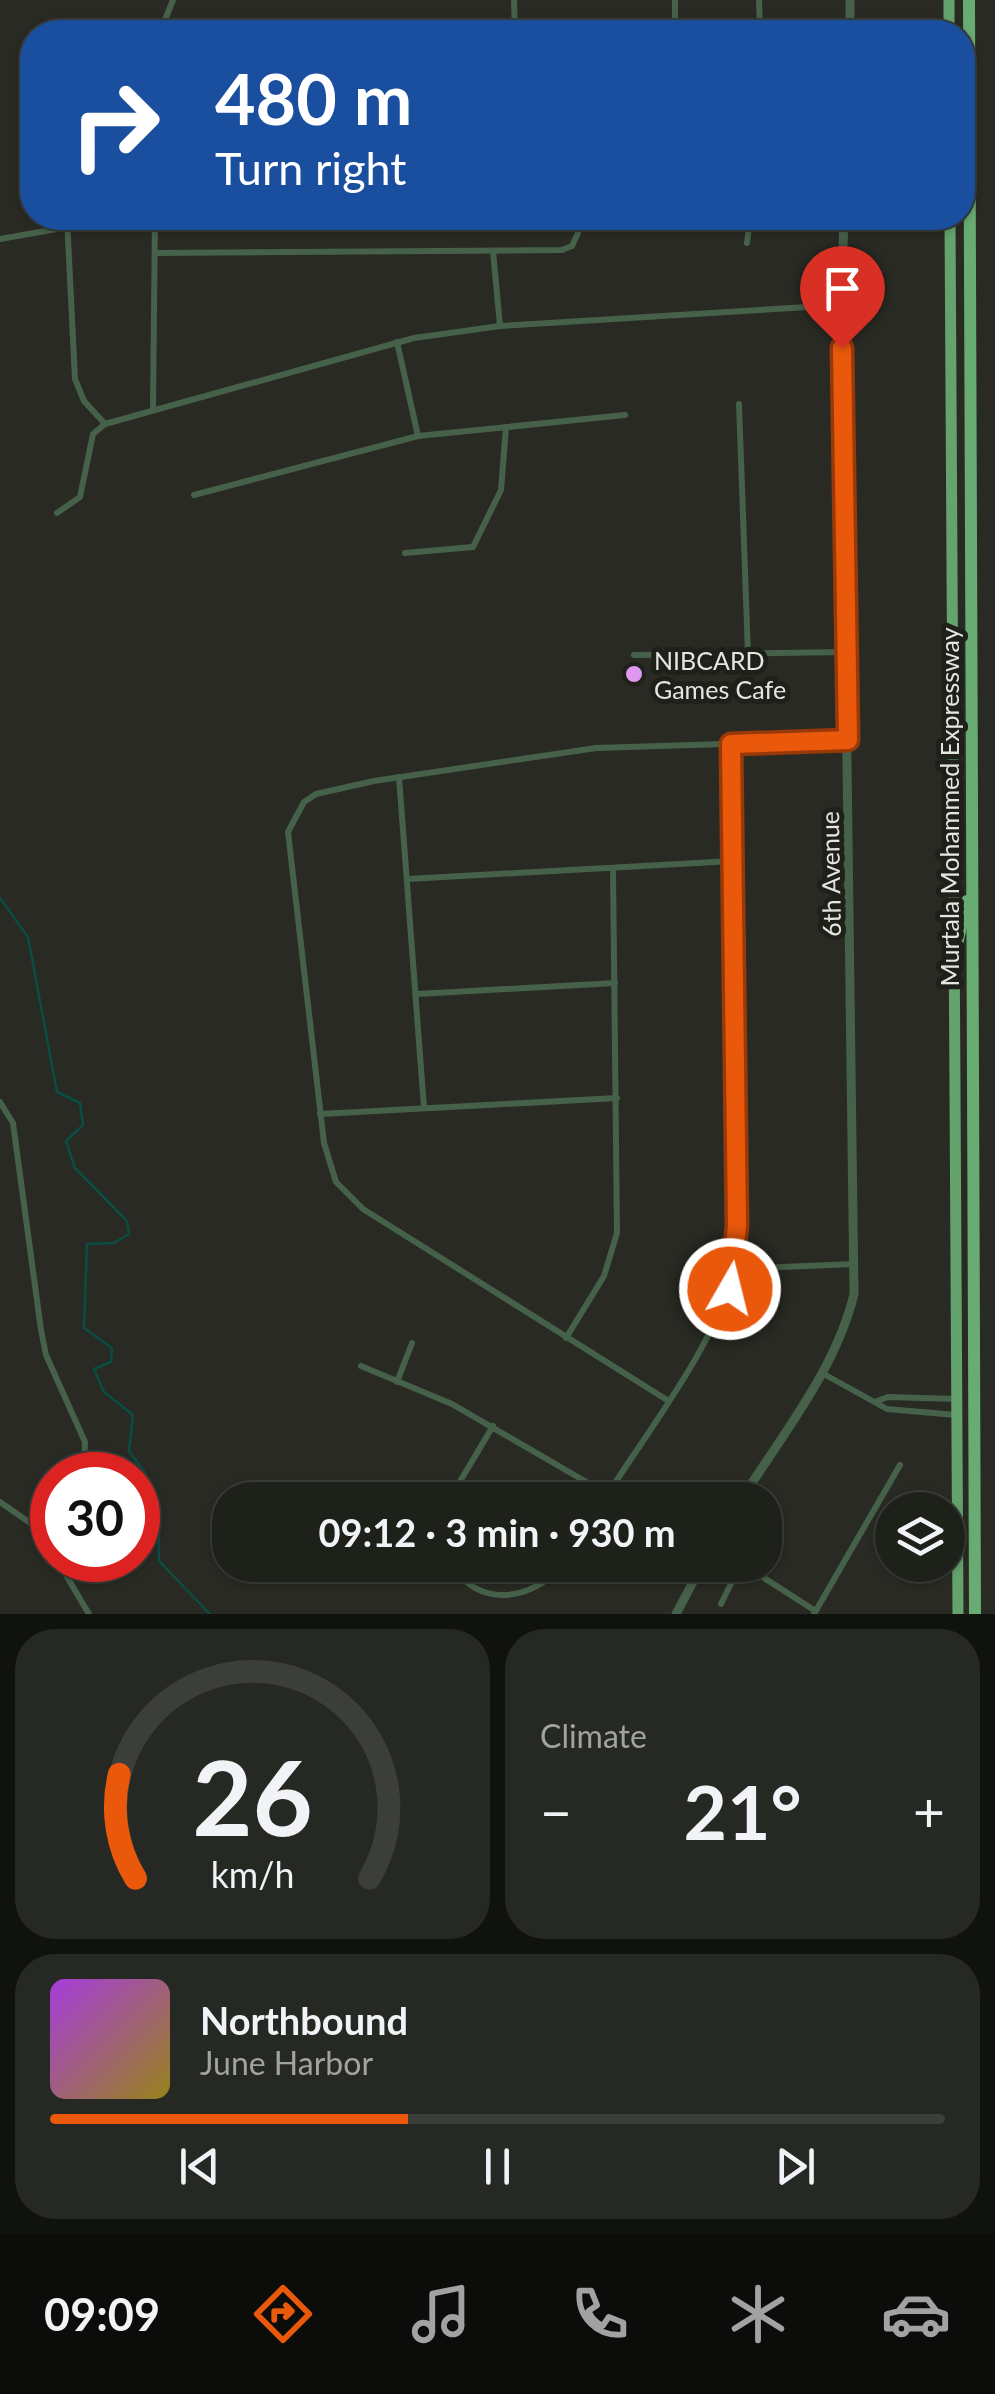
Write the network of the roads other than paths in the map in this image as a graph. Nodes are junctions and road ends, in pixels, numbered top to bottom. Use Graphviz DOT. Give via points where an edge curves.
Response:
graph roads {
  1 [pos="51,230"];
  2 [pos="68,230"];
  3 [pos="155,230"];
  4 [pos="578,230"];
  5 [pos="749,230"];
  6 [pos="844,230"];
  7 [pos="950,230"];
  8 [pos="970,230"];
  9 [pos="0,239"];
  10 [pos="747,243"];
  11 [pos="493,251"];
  12 [pos="155,253"];
  13 [pos="841,305"];
  14 [pos="500,326"];
  15 [pos="398,342"];
  16 [pos="739,404"];
  17 [pos="152,408"];
  18 [pos="624,415"];
  19 [pos="105,424"];
  20 [pos="506,427"];
  21 [pos="418,436"];
  22 [pos="194,494"];
  23 [pos="57,513"];
  24 [pos="405,554"];
  25 [pos="846,652"];
  26 [pos="748,654"];
  27 [pos="634,655"];
  28 [pos="848,740"];
  29 [pos="731,744"];
  30 [pos="399,777"];
  31 [pos="733,861"];
  32 [pos="613,869"];
  33 [pos="972,878"];
  34 [pos="408,879"];
  35 [pos="954,958"];
  36 [pos="615,983"];
  37 [pos="416,994"];
  38 [pos="617,1098"];
  39 [pos="0,1102"];
  40 [pos="424,1108"];
  41 [pos="320,1114"];
  42 [pos="856,1264"];
  43 [pos="734,1269"];
  44 [pos="566,1338"];
  45 [pos="412,1343"];
  46 [pos="361,1366"];
  47 [pos="822,1372"];
  48 [pos="397,1382"];
  49 [pos="956,1399"];
  50 [pos="666,1400"];
  51 [pos="876,1402"];
  52 [pos="957,1415"];
  53 [pos="493,1426"];
  54 [pos="85,1452"];
  55 [pos="900,1465"];
  56 [pos="460,1482"];
  57 [pos="581,1482"];
  58 [pos="614,1482"];
  59 [pos="752,1482"];
  60 [pos="0,1502"];
  61 [pos="30,1523"];
  62 [pos="70,1582"];
  63 [pos="472,1582"];
  64 [pos="545,1582"];
  65 [pos="693,1582"];
  66 [pos="733,1582"];
  67 [pos="768,1582"];
  68 [pos="721,1604"];
  69 [pos="814,1612"];
  70 [pos="88,1614"];
  71 [pos="676,1614"];
  72 [pos="958,1614"];
  73 [pos="975,1614"];
  1 -- 9 [label="street"];
  2 -- 19 [label="street" via="76,378"];
  3 -- 12 [label="street"];
  4 -- 11 [label="street" via="572,246"];
  5 -- 10 [label="street"];
  6 -- 13 [label="street, 6th Avenue"];
  7 -- 35 [label="highway, Murtala Mohammed Expressway"];
  8 -- 33 [label="highway, Murtala Mohammed Expressway"];
  11 -- 12 [label="street"];
  11 -- 14 [label="street"];
  12 -- 17 [label="street"];
  13 -- 14 [label="street"];
  13 -- 25 [label="street, 6th Avenue"];
  14 -- 15 [label="street"];
  15 -- 17 [label="street"];
  15 -- 21 [label="street"];
  16 -- 26 [label="street"];
  17 -- 19 [label="street"];
  18 -- 20 [label="street"];
  19 -- 23 [label="street" via="93,434 80,496"];
  20 -- 21 [label="street"];
  20 -- 24 [label="street" via="501,490 473,548"];
  21 -- 22 [label="street"];
  25 -- 26 [label="street"];
  25 -- 28 [label="street, 6th Avenue"];
  26 -- 27 [label="street"];
  28 -- 29 [label="street"];
  28 -- 42 [label="street, 6th Avenue"];
  29 -- 30 [label="street" via="596,748"];
  29 -- 31 [label="street"];
  30 -- 34 [label="street"];
  30 -- 41 [label="street" via="316,794 288,832"];
  31 -- 32 [label="street"];
  31 -- 43 [label="street"];
  32 -- 34 [label="street"];
  32 -- 36 [label="street"];
  33 -- 35 [label="highway"];
  33 -- 73 [label="highway, Murtala Mohammed Expressway"];
  34 -- 37 [label="street"];
  35 -- 49 [label="highway, Murtala Mohammed Expressway"];
  36 -- 37 [label="street"];
  36 -- 38 [label="street"];
  37 -- 40 [label="street"];
  38 -- 40 [label="street"];
  38 -- 44 [label="street" via="617,1233 604,1276"];
  39 -- 54 [label="street" via="13,1123 46,1355"];
  40 -- 41 [label="street"];
  41 -- 44 [label="street" via="328,1166 348,1197"];
  42 -- 43 [label="street"];
  42 -- 47 [label="street, 6th Avenue" via="847,1324"];
  43 -- 50 [label="street" via="722,1310"];
  44 -- 50 [label="street"];
  45 -- 48 [label="street"];
  46 -- 48 [label="street"];
  47 -- 51 [label="street"];
  47 -- 59 [label="street, 6th Avenue"];
  48 -- 53 [label="street"];
  49 -- 51 [label="street"];
  49 -- 52 [label="highway, Murtala Mohammed Expressway"];
  50 -- 58 [label="street"];
  51 -- 52 [label="street" via="887,1409"];
  52 -- 72 [label="highway, Murtala Mohammed Expressway"];
  53 -- 56 [label="street"];
  53 -- 57 [label="street"];
  55 -- 69 [label="street"];
  60 -- 61 [label="street"];
  62 -- 70 [label="street"];
  63 -- 64 [label="street" via="483,1592 514,1596"];
  65 -- 71 [label="street"];
  66 -- 68 [label="street"];
  67 -- 69 [label="street"];
}
